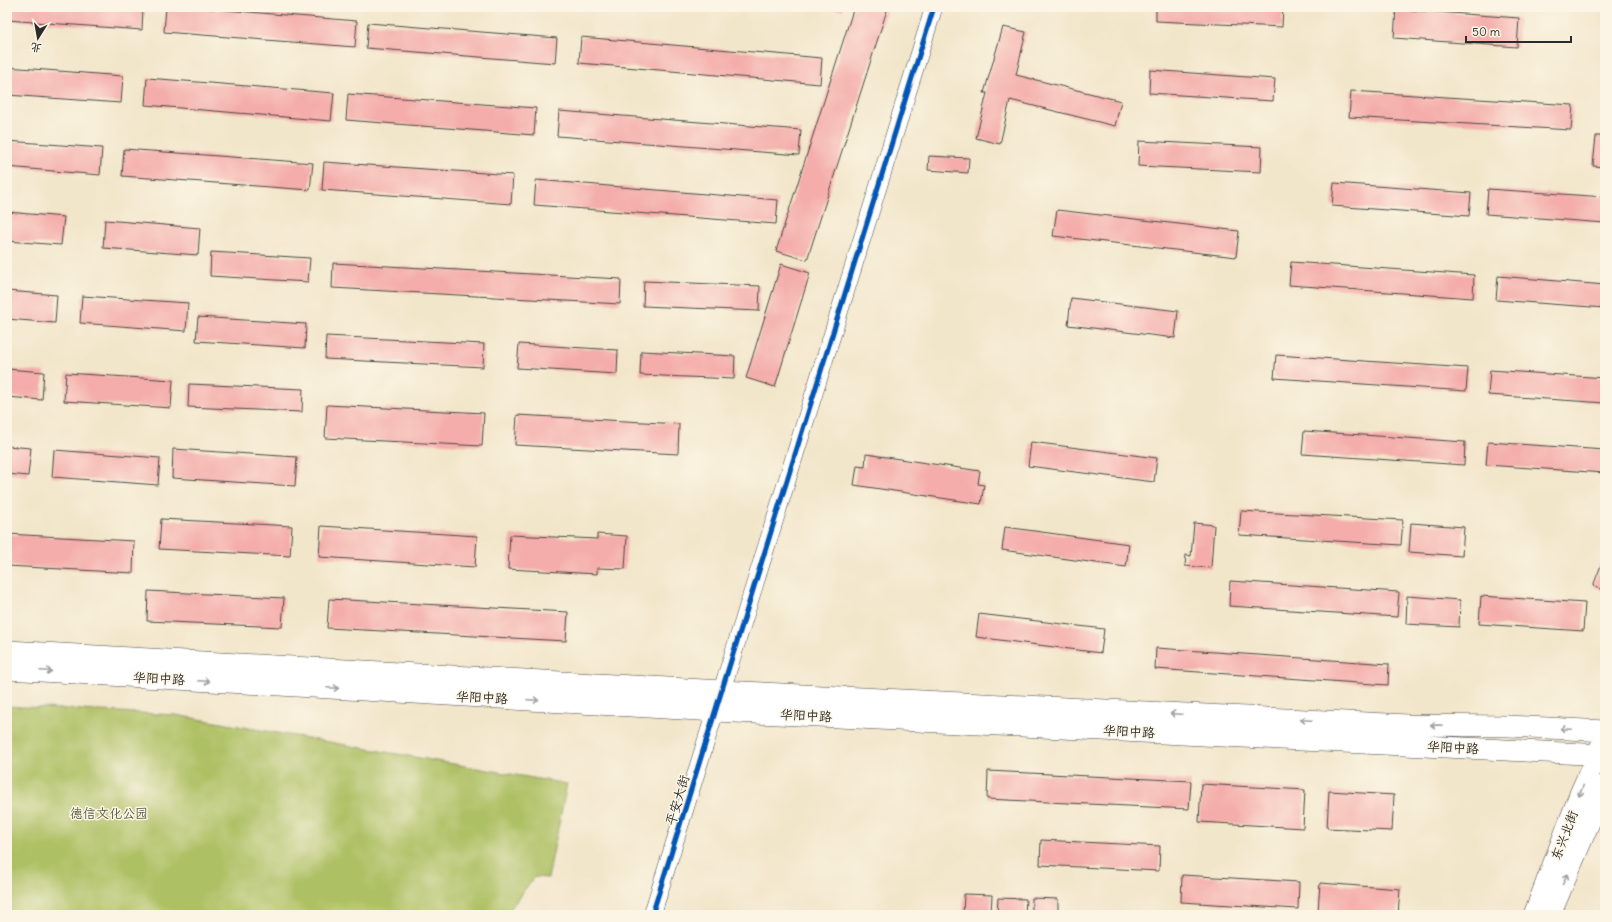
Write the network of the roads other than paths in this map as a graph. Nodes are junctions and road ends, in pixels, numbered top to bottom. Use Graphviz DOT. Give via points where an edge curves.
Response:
graph roads {
  1 [pos="934,7"];
  2 [pos="7,651"];
  3 [pos="7,669"];
  4 [pos="719,701"];
  5 [pos="1605,731"];
  6 [pos="1602,750"];
  7 [pos="1605,785"];
  8 [pos="652,915"];
  9 [pos="1534,915"];
  10 [pos="1550,915"];
  1 -- 4 [label="street, 平安大街"];
  2 -- 4 [label="main road, 华阳中路"];
  3 -- 4 [label="main road, 华阳中路, one-way"];
  5 -- 4 [label="main road, 华阳中路, one-way"];
  4 -- 6 [label="main road, 华阳中路"];
  4 -- 8 [label="street, 平安大街"];
  6 -- 9 [label="main road, 东兴北街, one-way"];
  10 -- 7 [label="main road, 东兴北街, one-way"];
}
